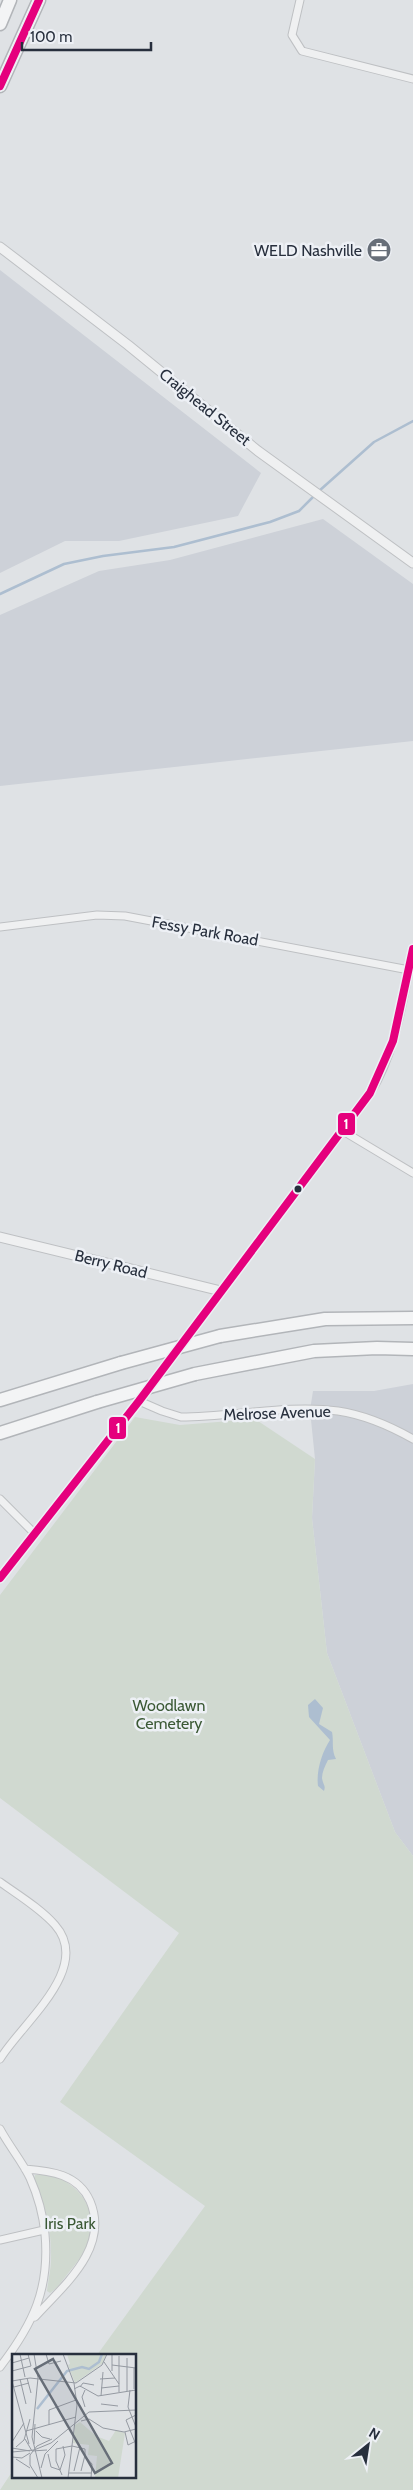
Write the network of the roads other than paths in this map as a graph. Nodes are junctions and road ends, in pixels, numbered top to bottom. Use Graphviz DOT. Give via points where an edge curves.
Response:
graph roads {
  1 [pos="10,0"];
  2 [pos="38,0"];
  3 [pos="300,0"];
  4 [pos="0,24"];
  5 [pos="413,79"];
  6 [pos="0,86"];
  7 [pos="0,246"];
  8 [pos="413,563"];
  9 [pos="0,927"];
  10 [pos="413,949"];
  11 [pos="409,970"];
  12 [pos="343,1131"];
  13 [pos="413,1173"];
  14 [pos="0,1237"];
  15 [pos="222,1291"];
  16 [pos="413,1318"];
  17 [pos="413,1349"];
  18 [pos="0,1400"];
  19 [pos="139,1401"];
  20 [pos="0,1432"];
  21 [pos="413,1439"];
  22 [pos="0,1499"];
  23 [pos="34,1533"];
  24 [pos="0,1578"];
  25 [pos="0,1882"];
  26 [pos="0,2059"];
  27 [pos="0,2129"];
  28 [pos="25,2169"];
  29 [pos="44,2230"];
  30 [pos="0,2240"];
  31 [pos="31,2322"];
  32 [pos="0,2368"];
  1 -- 4 [label="highway"];
  2 -- 6 [label="highway"];
  3 -- 5 [label="street" via="292,35 302,51"];
  7 -- 8 [label="street, Craighead Street" via="226,426"];
  9 -- 11 [label="street, Fessy Park Road" via="90,916 125,916"];
  10 -- 11 [label="main road"];
  11 -- 12 [label="main road" via="389,1058 374,1087"];
  12 -- 13 [label="street"];
  12 -- 15 [label="main road"];
  14 -- 15 [label="street, Berry Road"];
  15 -- 19 [label="main road"];
  16 -- 18 [label="highway, bridge" via="325,1319 220,1336"];
  17 -- 20 [label="highway, bridge" via="314,1351 195,1374"];
  19 -- 21 [label="street, Melrose Avenue" via="181,1417 338,1411 373,1420"];
  19 -- 23 [label="main road"];
  22 -- 23 [label="street"];
  23 -- 24 [label="main road"];
  25 -- 26 [label="street" via="55,1925 66,1944 67,1957 56,1985"];
  27 -- 28 [label="street"];
  28 -- 29 [label="street" via="37,2195"];
  28 -- 31 [label="street" via="52,2172 74,2182 88,2197 97,2221 94,2242 84,2260"];
  29 -- 30 [label="street"];
  29 -- 31 [label="street" via="44,2281"];
  31 -- 32 [label="street"];
}
